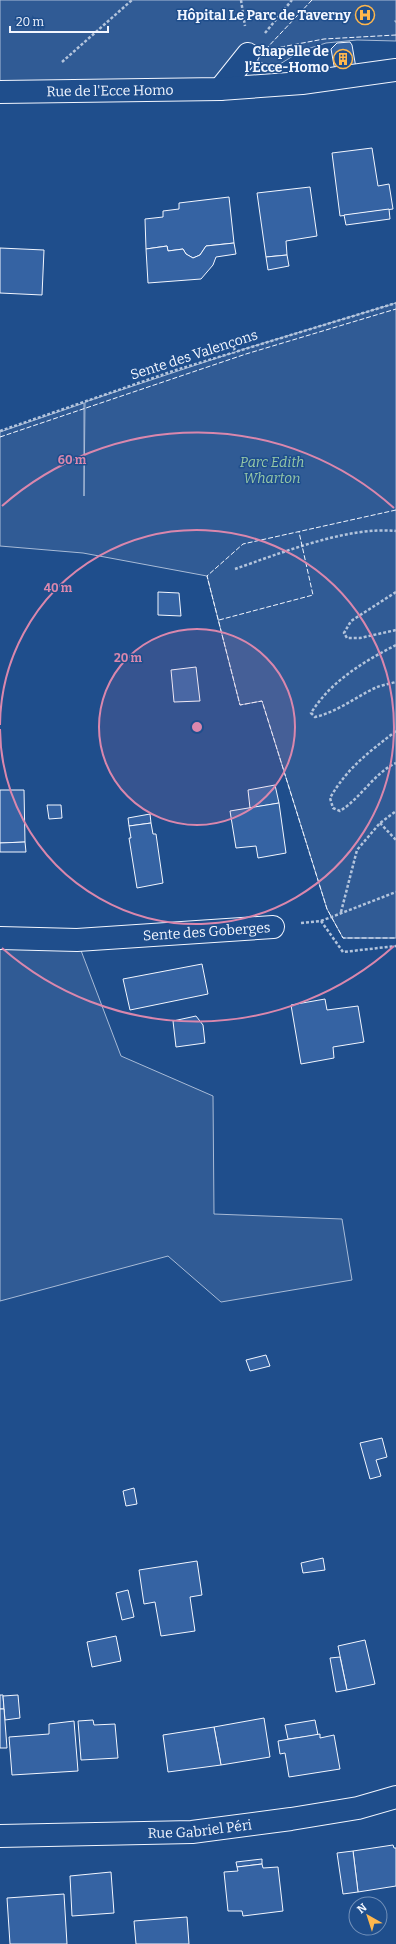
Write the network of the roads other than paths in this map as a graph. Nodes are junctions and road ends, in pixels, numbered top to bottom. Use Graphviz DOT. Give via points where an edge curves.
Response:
graph roads {
  1 [pos="248,54"];
  2 [pos="396,70"];
  3 [pos="220,89"];
  4 [pos="0,92"];
  5 [pos="273,927"];
  6 [pos="0,938"];
  7 [pos="396,1797"];
  8 [pos="0,1836"];
  1 -- 3 [label="street"];
  2 -- 3 [label="street, Rue de l'Ecce Homo" via="302,83"];
  3 -- 4 [label="street, Rue de l'Ecce Homo"];
  5 -- 6 [label="street, Sente des Goberges" via="77,940"];
  7 -- 8 [label="street, Rue Gabriel Péri" via="358,1808 192,1832"];
}
